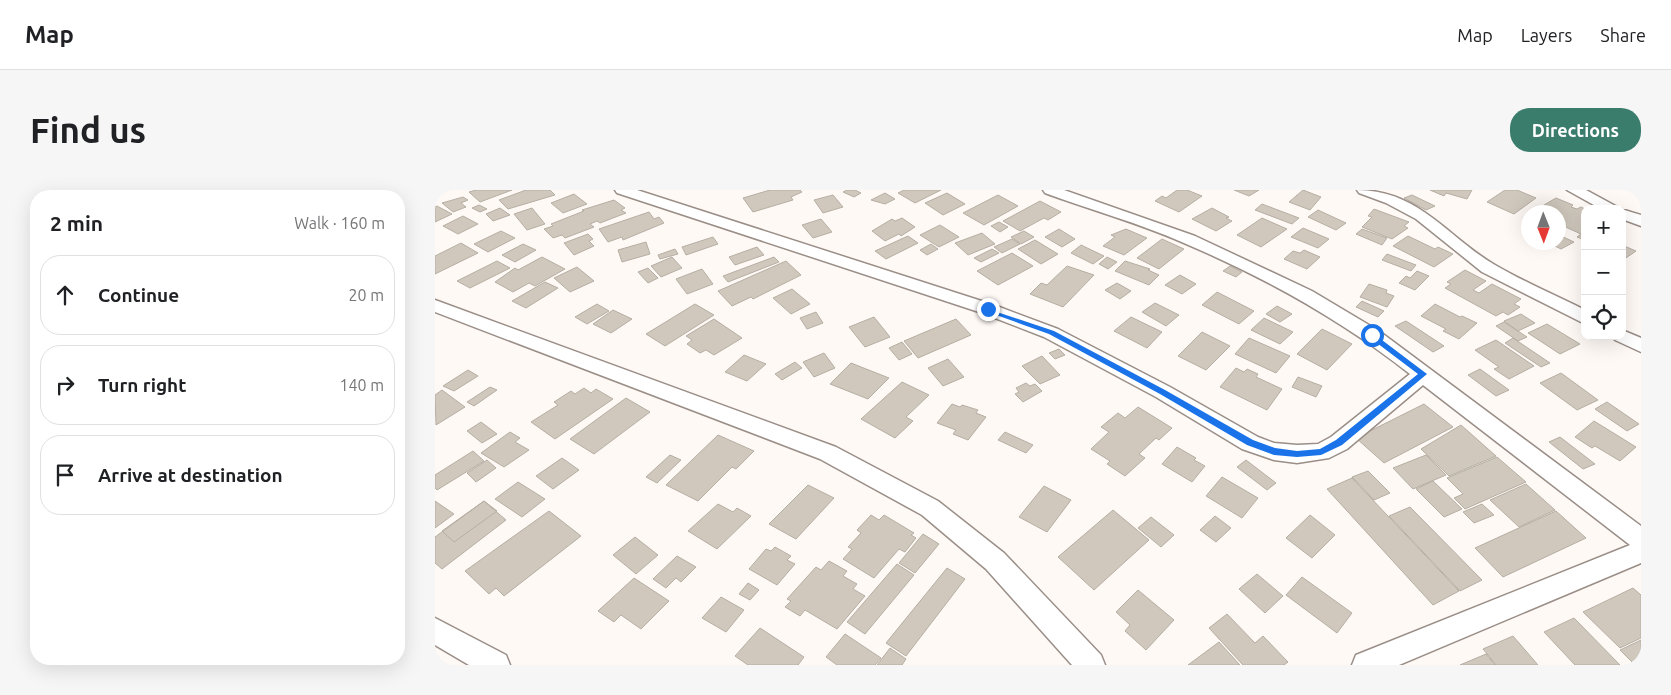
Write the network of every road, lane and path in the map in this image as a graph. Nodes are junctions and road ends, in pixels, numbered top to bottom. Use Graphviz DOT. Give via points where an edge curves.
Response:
graph roads {
  1 [pos="622,190"];
  2 [pos="1050,190"];
  3 [pos="1364,190"];
  4 [pos="1573,190"];
  5 [pos="1605,205"];
  6 [pos="1626,215"];
  7 [pos="1641,221"];
  8 [pos="435,306"];
  9 [pos="1581,316"];
  10 [pos="1626,338"];
  11 [pos="1641,346"];
  12 [pos="1423,374"];
  13 [pos="1641,540"];
  14 [pos="1641,552"];
  15 [pos="435,631"];
  16 [pos="496,665"];
  17 [pos="1091,665"];
  18 [pos="1366,665"];
  1 -- 12 [label="street" via="988,309 1051,333 1163,392 1250,443 1274,451 1297,454 1321,452 1339,443"];
  2 -- 12 [label="street" via="1189,239 1306,295 1372,335"];
  3 -- 9 [label="street" via="1421,216 1488,268"];
  4 -- 5 [label="street"];
  6 -- 7 [label="street"];
  8 -- 17 [label="street" via="828,453 930,508 995,561"];
  10 -- 11 [label="street"];
  12 -- 13 [label="street"];
  14 -- 18 [label="street"];
  15 -- 16 [label="street"];
}
